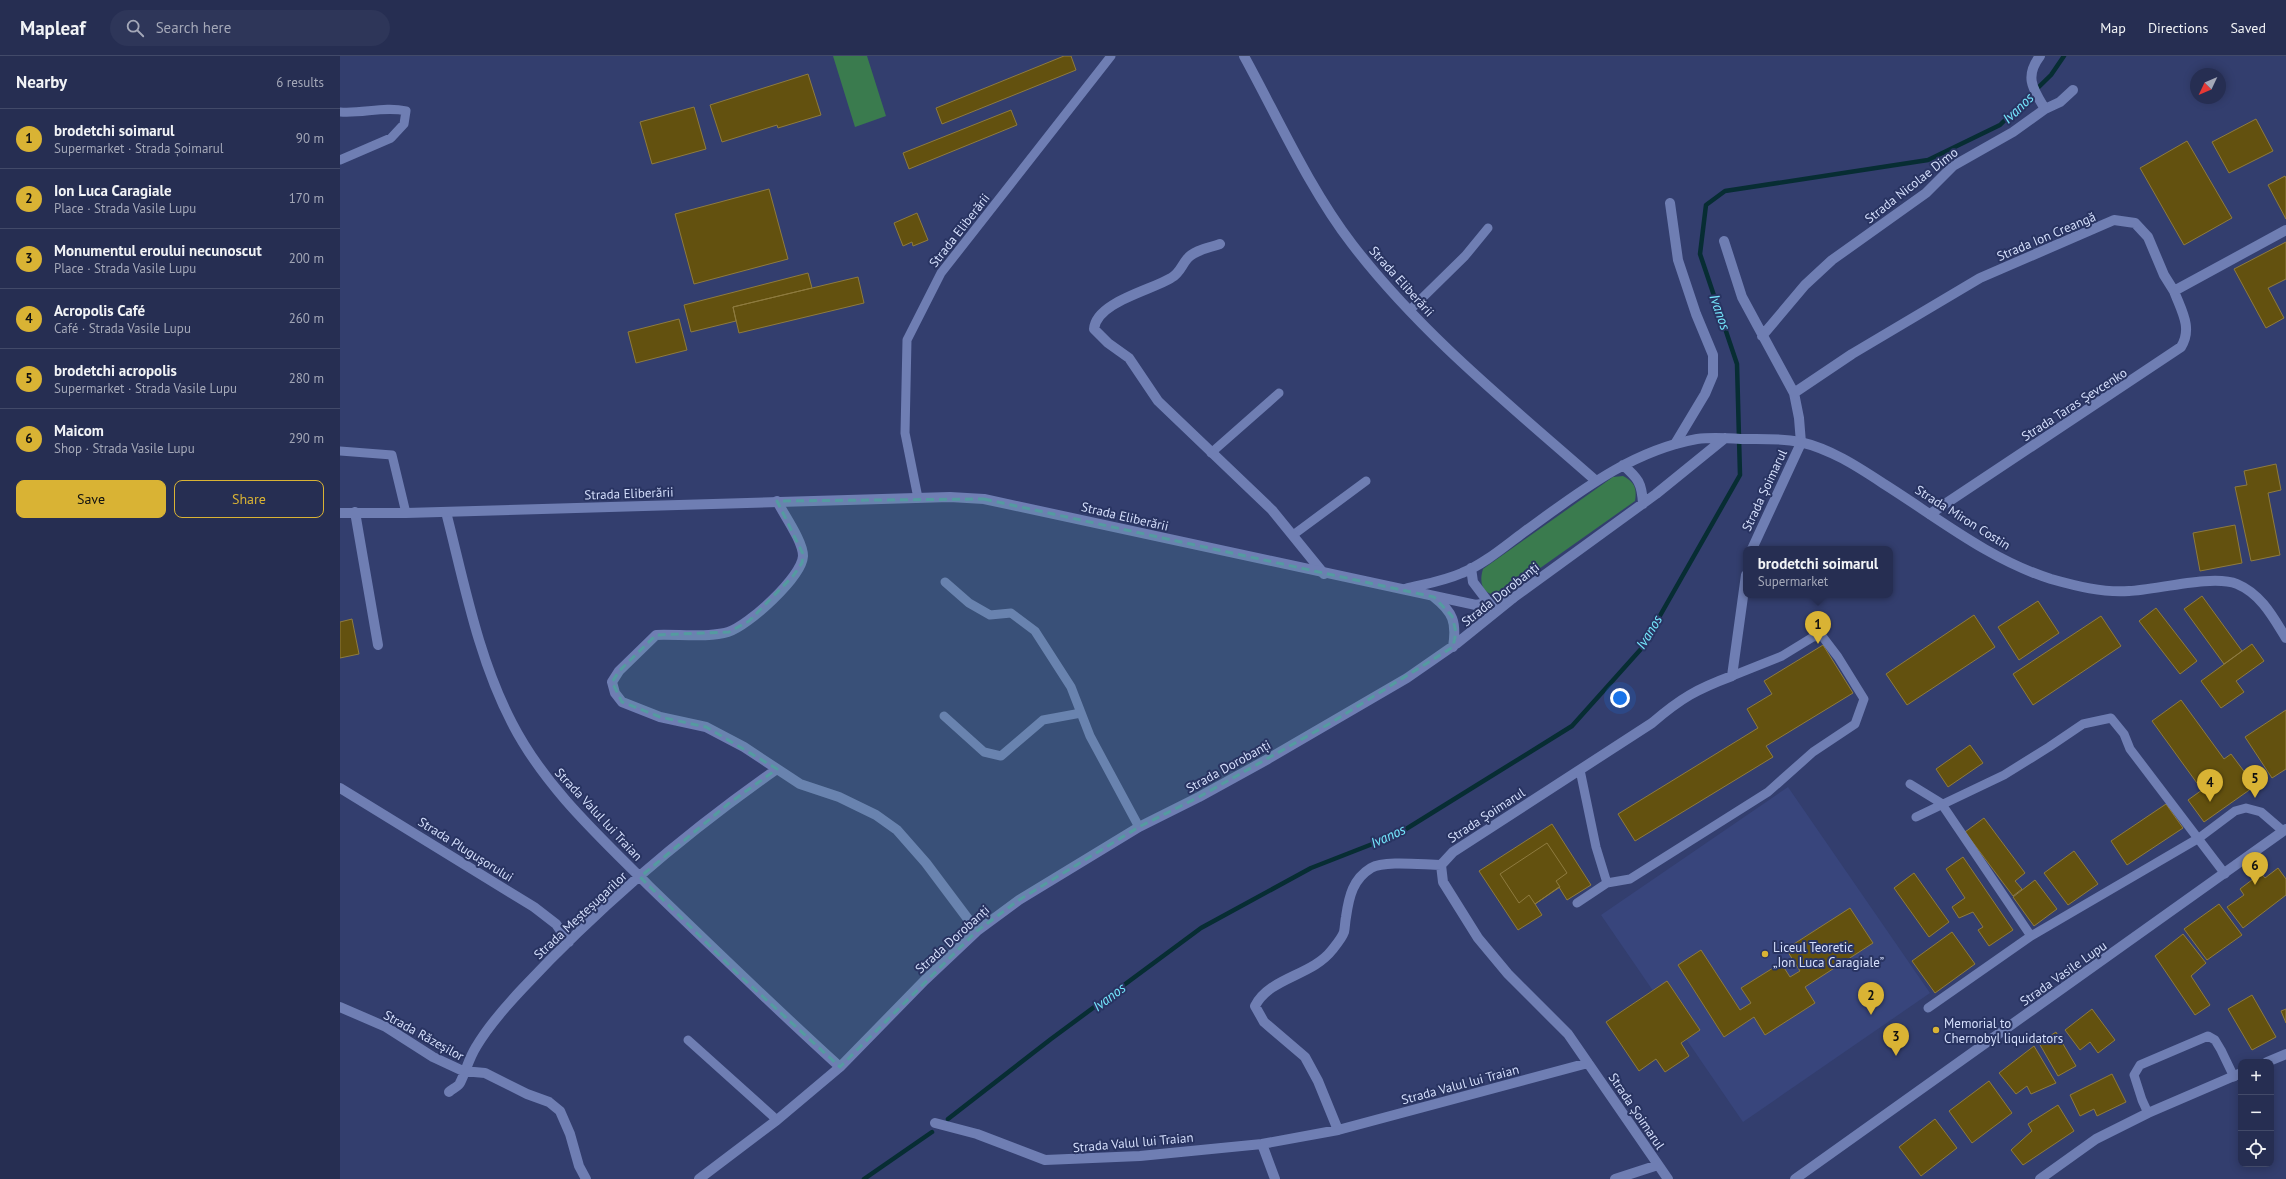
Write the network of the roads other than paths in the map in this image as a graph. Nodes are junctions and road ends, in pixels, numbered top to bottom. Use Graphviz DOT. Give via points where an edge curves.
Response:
graph roads {
  1 [pos="1111,56"];
  2 [pos="1244,56"];
  3 [pos="2040,56"];
  4 [pos="2073,90"];
  5 [pos="2043,105"];
  6 [pos="340,112"];
  7 [pos="340,160"];
  8 [pos="1670,203"];
  9 [pos="1488,228"];
  10 [pos="2286,230"];
  11 [pos="1724,241"];
  12 [pos="1220,244"];
  13 [pos="2174,291"];
  14 [pos="1410,310"];
  15 [pos="1762,336"];
  16 [pos="1278,392"];
  17 [pos="1794,393"];
  18 [pos="1725,438"];
  19 [pos="1801,442"];
  20 [pos="1675,444"];
  21 [pos="340,451"];
  22 [pos="1211,453"];
  23 [pos="1623,465"];
  24 [pos="1595,480"];
  25 [pos="1366,481"];
  26 [pos="918,498"];
  27 [pos="777,501"];
  28 [pos="1643,504"];
  29 [pos="356,512"];
  30 [pos="446,512"];
  31 [pos="340,513"];
  32 [pos="406,513"];
  33 [pos="1930,514"];
  34 [pos="1293,535"];
  35 [pos="1753,546"];
  36 [pos="1472,568"];
  37 [pos="1324,574"];
  38 [pos="945,582"];
  39 [pos="1403,589"];
  40 [pos="1743,596"];
  41 [pos="1434,597"];
  42 [pos="1513,598"];
  43 [pos="1489,604"];
  44 [pos="2286,638"];
  45 [pos="378,645"];
  46 [pos="1453,647"];
  47 [pos="1732,676"];
  48 [pos="1081,713"];
  49 [pos="944,716"];
  50 [pos="777,769"];
  51 [pos="1580,770"];
  52 [pos="1910,784"];
  53 [pos="340,788"];
  54 [pos="1941,803"];
  55 [pos="1916,817"];
  56 [pos="1139,827"];
  57 [pos="2284,830"];
  58 [pos="2199,838"];
  59 [pos="1441,865"];
  60 [pos="2225,874"];
  61 [pos="640,877"];
  62 [pos="1607,883"];
  63 [pos="1577,903"];
  64 [pos="977,931"];
  65 [pos="2031,936"];
  66 [pos="569,942"];
  67 [pos="340,1007"];
  68 [pos="1928,1008"];
  69 [pos="688,1040"];
  70 [pos="2286,1054"];
  71 [pos="2274,1059"];
  72 [pos="1588,1063"];
  73 [pos="840,1067"];
  74 [pos="464,1071"];
  75 [pos="2237,1075"];
  76 [pos="449,1092"];
  77 [pos="2148,1113"];
  78 [pos="777,1120"];
  79 [pos="935,1123"];
  80 [pos="1338,1130"];
  81 [pos="1262,1144"];
  82 [pos="1658,1165"];
  83 [pos="586,1179"];
  84 [pos="699,1179"];
  85 [pos="1275,1179"];
  86 [pos="1615,1179"];
  87 [pos="1668,1179"];
  88 [pos="1795,1179"];
  89 [pos="2040,1179"];
  1 -- 26 [label="lane, Strada Eliberării" via="941,273 907,340 905,433"];
  2 -- 14 [label="street, Strada Eliberării" via="1325,204 1352,244"];
  3 -- 5 [label="street" via="2032,71 2033,89"];
  4 -- 5 [label="street, Strada Nicolae Dimo" via="2060,102"];
  5 -- 15 [label="street, Strada Nicolae Dimo" via="2013,132 1953,166 1920,197 1832,260 1805,285"];
  6 -- 7 [label="lane" via="394,108 406,111 404,124 391,138"];
  8 -- 20 [label="street" via="1678,260 1713,355 1713,375 1705,394"];
  9 -- 14 [label="lane" via="1465,256"];
  10 -- 13 [label="street"];
  11 -- 15 [label="street" via="1742,297"];
  12 -- 22 [label="street" via="1195,252 1170,279 1120,301 1094,322 1094,329 1129,358 1158,401"];
  13 -- 17 [label="street, Strada Ion Creangă" via="2164,275 2148,237 2135,223 2114,220 1980,278 1852,354"];
  13 -- 33 [label="street, Strada Taras Șevcenko" via="2188,325 2186,339 2181,347"];
  14 -- 24 [label="street, Strada Eliberării" via="1502,399"];
  15 -- 17 [label="street"];
  16 -- 22 [label="lane"];
  17 -- 19 [label="street"];
  18 -- 19 [label="street"];
  18 -- 20 [label="street, Strada Eliberării"];
  18 -- 28 [label="street, Strada Dorobanți"];
  19 -- 33 [label="street, Strada Miron Costin" via="1845,459"];
  19 -- 35 [label="street, Strada Șoimarul"];
  20 -- 23 [label="street, Strada Eliberării"];
  21 -- 32 [label="lane" via="392,455"];
  22 -- 34 [label="street" via="1272,510"];
  23 -- 24 [label="street, Strada Eliberării"];
  23 -- 28 [label="street" via="1635,475 1642,487"];
  24 -- 36 [label="street, Strada Eliberării"];
  25 -- 34 [label="lane"];
  26 -- 27 [label="street, Strada Eliberării"];
  26 -- 37 [label="street, Strada Eliberării" via="984,499"];
  27 -- 30 [label="street, Strada Eliberării"];
  27 -- 50 [label="street" via="803,554 802,564 793,576 749,621 729,632 707,635 656,635 619,670 612,682 615,693 622,702 660,716 706,727 744,747"];
  28 -- 42 [label="street, Strada Dorobanți"];
  29 -- 31 [label="street, Strada Eliberării"];
  29 -- 32 [label="street, Strada Eliberării"];
  29 -- 45 [label="street"];
  30 -- 32 [label="street, Strada Eliberării"];
  30 -- 61 [label="street, Strada Valul lui Traian" via="492,679 511,722 534,761 553,786 593,831"];
  33 -- 44 [label="street, Strada Miron Costin" via="2021,568 2099,590 2127,592 2211,581 2234,583 2249,591 2264,604"];
  34 -- 37 [label="street"];
  36 -- 39 [label="street, Strada Eliberării" via="1443,580"];
  36 -- 43 [label="street" via="1473,582"];
  37 -- 39 [label="street, Strada Eliberării"];
  38 -- 48 [label="lane" via="969,604 990,615 1010,613 1036,631 1071,687"];
  39 -- 41 [label="street, Strada Eliberării"];
  40 -- 47 [label="street"];
  41 -- 43 [label="street, Strada Eliberării" via="1476,605"];
  41 -- 46 [label="street" via="1452,616 1456,632"];
  42 -- 43 [label="street, Strada Eliberării"];
  42 -- 46 [label="street, Strada Dorobanți"];
  46 -- 56 [label="street, Strada Dorobanți" via="1407,678 1316,732 1199,798"];
  47 -- 51 [label="street, Strada Șoimarul" via="1700,688 1676,702 1652,723"];
  47 -- 62 [label="lane" via="1782,656 1813,637 1822,636 1838,656 1864,699 1862,709 1855,724 1813,752 1768,792 1630,879"];
  48 -- 49 [label="lane" via="1043,720 1001,756 984,752"];
  48 -- 56 [label="lane" via="1090,736"];
  50 -- 61 [label="street, Strada Meșteșugarilor" via="728,804"];
  50 -- 64 [label="street" via="800,784 839,797 876,815 897,830 926,863"];
  51 -- 59 [label="street, Strada Șoimarul" via="1453,852"];
  51 -- 62 [label="lane" via="1596,847"];
  52 -- 54 [label="lane"];
  53 -- 66 [label="street, Strada Plugușorului" via="534,907 556,924"];
  54 -- 55 [label="lane"];
  54 -- 58 [label="lane" via="2004,775 2082,724 2111,718 2124,734 2130,749"];
  54 -- 65 [label="lane"];
  56 -- 64 [label="street, Strada Dorobanți" via="1019,900"];
  57 -- 58 [label="lane" via="2261,812 2246,808 2235,811"];
  57 -- 60 [label="street, Strada Vasile Lupu"];
  58 -- 60 [label="lane"];
  58 -- 65 [label="lane"];
  59 -- 72 [label="street, Strada Șoimarul" via="1443,882 1478,938 1508,974 1543,1006 1568,1034"];
  59 -- 80 [label="street" via="1383,864 1361,874 1353,886 1348,903 1344,932 1331,951 1306,970 1292,975 1260,996 1255,1006 1264,1022 1305,1057"];
  60 -- 88 [label="street, Strada Vasile Lupu"];
  61 -- 66 [label="street, Strada Meșteșugarilor"];
  61 -- 73 [label="street, Strada Valul lui Traian" via="739,975"];
  62 -- 63 [label="lane"];
  64 -- 73 [label="street, Strada Dorobanți"];
  65 -- 68 [label="lane"];
  66 -- 74 [label="street, Strada Meșteșugarilor" via="494,1020"];
  67 -- 74 [label="street, Strada Răzeșilor" via="386,1027 433,1057"];
  69 -- 78 [label="lane"];
  70 -- 71 [label="street"];
  72 -- 80 [label="street, Strada Valul lui Traian"];
  72 -- 82 [label="street, Strada Șoimarul"];
  73 -- 78 [label="street, Strada Dorobanți"];
  74 -- 76 [label="street, Strada Meșteșugarilor" via="460,1084"];
  74 -- 83 [label="street, Strada Răzeșilor" via="485,1074 549,1102 560,1111"];
  75 -- 77 [label="street"];
  75 -- 77 [label="lane" via="2215,1040 2208,1036 2197,1040 2140,1065 2134,1075"];
  77 -- 89 [label="street" via="2096,1139"];
  78 -- 84 [label="street, Strada Dorobanți"];
  79 -- 81 [label="street, Strada Valul lui Traian" via="977,1134 1045,1160 1140,1156"];
  80 -- 81 [label="street, Strada Valul lui Traian"];
  81 -- 85 [label="street"];
  82 -- 86 [label="street"];
  82 -- 87 [label="street, Strada Șoimarul"];
}
